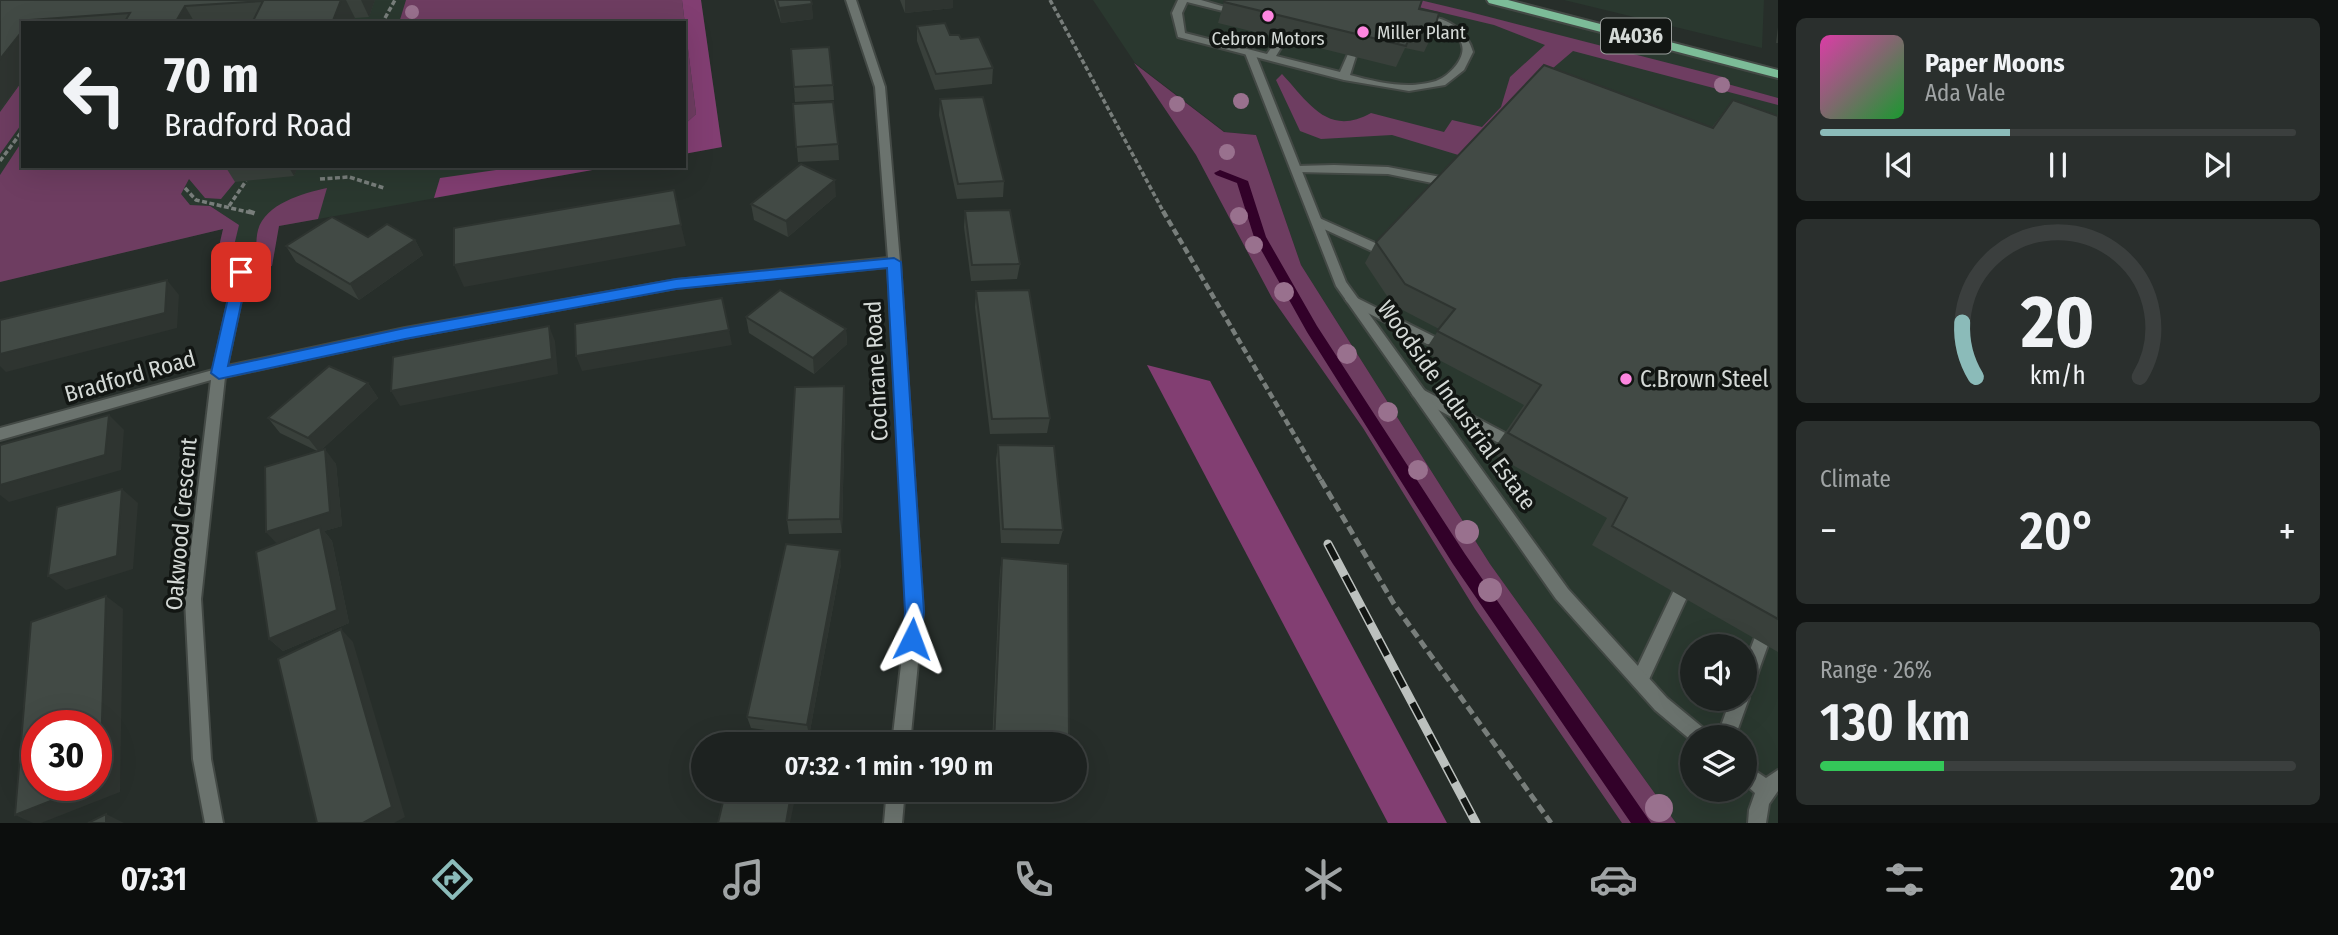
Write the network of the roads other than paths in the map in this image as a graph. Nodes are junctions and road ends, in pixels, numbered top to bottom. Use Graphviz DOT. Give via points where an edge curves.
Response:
graph roads {
  1 [pos="851,0"];
  2 [pos="1183,0"];
  3 [pos="1189,0"];
  4 [pos="1493,0"];
  5 [pos="1227,9"];
  6 [pos="1429,19"];
  7 [pos="1282,38"];
  8 [pos="1250,53"];
  9 [pos="1351,56"];
  10 [pos="1270,58"];
  11 [pos="1778,74"];
  12 [pos="1344,77"];
  13 [pos="1297,169"];
  14 [pos="1442,181"];
  15 [pos="1317,221"];
  16 [pos="1378,249"];
  17 [pos="894,262"];
  18 [pos="241,272"];
  19 [pos="1351,299"];
  20 [pos="1432,341"];
  21 [pos="219,373"];
  22 [pos="1418,392"];
  23 [pos="0,434"];
  24 [pos="1502,438"];
  25 [pos="1680,596"];
  26 [pos="1761,642"];
  27 [pos="1757,653"];
  28 [pos="1640,681"];
  29 [pos="1686,725"];
  30 [pos="902,732"];
  31 [pos="1771,784"];
  32 [pos="895,802"];
  33 [pos="214,823"];
  34 [pos="893,823"];
  35 [pos="1757,823"];
  1 -- 17 [label="street, Cochrane Road" via="880,87"];
  2 -- 8 [label="street" via="1177,13 1181,36"];
  3 -- 5 [label="street"];
  4 -- 11 [label="highway, A4036"];
  6 -- 12 [label="street" via="1465,39 1468,52 1460,68 1441,83 1409,88"];
  7 -- 10 [label="street"];
  8 -- 10 [label="street"];
  8 -- 13 [label="street, Woodside Industrial Estate"];
  9 -- 12 [label="street"];
  10 -- 12 [label="street"];
  13 -- 14 [label="street" via="1375,167"];
  13 -- 15 [label="street, Woodside Industrial Estate"];
  15 -- 16 [label="street"];
  15 -- 19 [label="street, Woodside Industrial Estate" via="1340,283"];
  17 -- 21 [label="street, Bradford Road" via="676,284 405,333"];
  17 -- 30 [label="street, Cochrane Road" via="915,612"];
  18 -- 21 [label="street, Oakwood Crescent"];
  19 -- 20 [label="street"];
  19 -- 22 [label="street, Woodside Industrial Estate"];
  21 -- 23 [label="street, Bradford Road"];
  21 -- 33 [label="street, Oakwood Crescent" via="193,599 202,759"];
  22 -- 24 [label="street"];
  22 -- 28 [label="street, Woodside Industrial Estate" via="1562,594"];
  25 -- 28 [label="street"];
  26 -- 27 [label="street"];
  28 -- 29 [label="street, Woodside Industrial Estate"];
  31 -- 35 [label="street"];
  32 -- 34 [label="street"];
}
